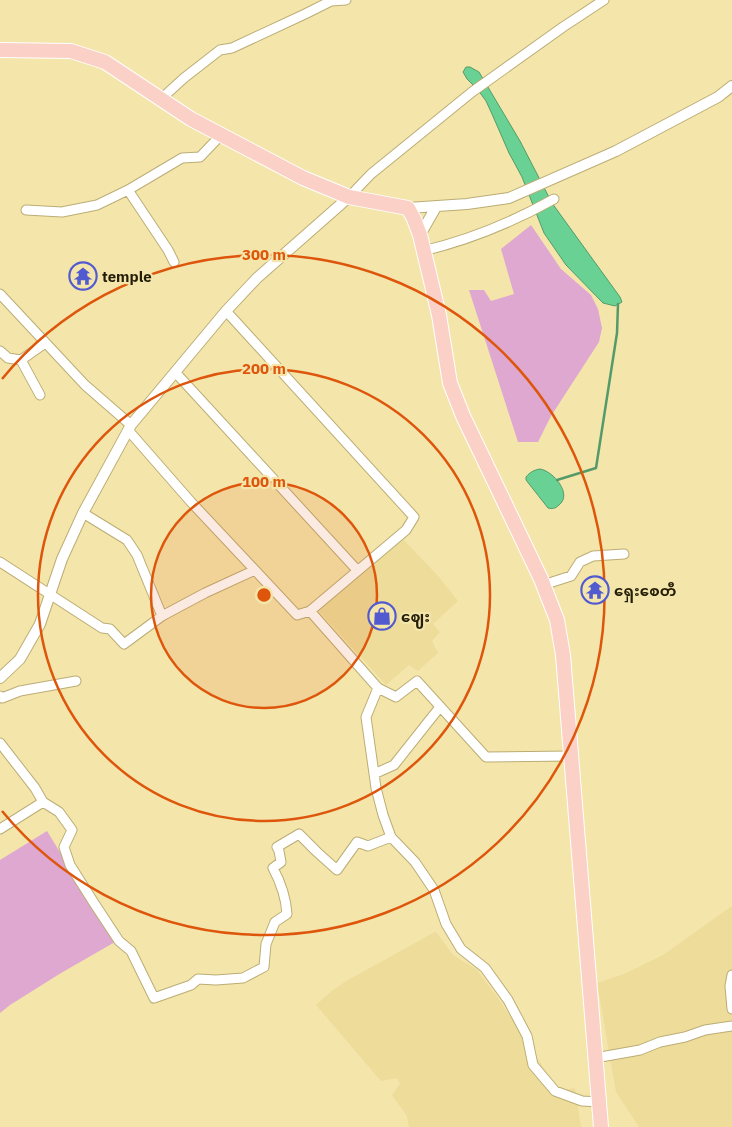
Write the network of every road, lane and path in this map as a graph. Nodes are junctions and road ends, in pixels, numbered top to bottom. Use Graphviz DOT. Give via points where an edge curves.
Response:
graph roads {
  1 [pos="346,0"];
  2 [pos="604,0"];
  3 [pos="0,50"];
  4 [pos="732,86"];
  5 [pos="161,99"];
  6 [pos="221,135"];
  7 [pos="128,190"];
  8 [pos="349,196"];
  9 [pos="554,200"];
  10 [pos="436,207"];
  11 [pos="408,208"];
  12 [pos="26,210"];
  13 [pos="420,235"];
  14 [pos="423,251"];
  15 [pos="174,262"];
  16 [pos="0,294"];
  17 [pos="226,310"];
  18 [pos="46,343"];
  19 [pos="0,351"];
  20 [pos="21,360"];
  21 [pos="175,372"];
  22 [pos="40,395"];
  23 [pos="130,428"];
  24 [pos="83,513"];
  25 [pos="624,554"];
  26 [pos="0,562"];
  27 [pos="255,570"];
  28 [pos="358,570"];
  29 [pos="543,585"];
  30 [pos="50,594"];
  31 [pos="310,611"];
  32 [pos="162,616"];
  33 [pos="0,678"];
  34 [pos="76,681"];
  35 [pos="378,688"];
  36 [pos="0,696"];
  37 [pos="440,707"];
  38 [pos="0,743"];
  39 [pos="571,756"];
  40 [pos="374,774"];
  41 [pos="43,802"];
  42 [pos="0,829"];
  43 [pos="391,836"];
  44 [pos="732,976"];
  45 [pos="732,1008"];
  46 [pos="732,1026"];
  47 [pos="596,1058"];
  48 [pos="599,1102"];
  49 [pos="601,1127"];
  1 -- 5 [label="street" via="331,1 232,48 220,50"];
  2 -- 8 [label="street" via="472,92 371,174"];
  3 -- 5 [label="highway" via="71,51 105,62"];
  4 -- 10 [label="street" via="718,97 616,151 520,194"];
  5 -- 6 [label="highway"];
  6 -- 7 [label="street" via="200,157 182,158"];
  6 -- 8 [label="highway" via="303,178"];
  7 -- 12 [label="street" via="97,205 62,212"];
  7 -- 15 [label="street"];
  8 -- 11 [label="highway"];
  8 -- 17 [label="street"];
  9 -- 14 [label="street" via="529,214 452,244"];
  10 -- 11 [label="street"];
  10 -- 13 [label="street"];
  11 -- 13 [label="highway"];
  13 -- 14 [label="highway"];
  14 -- 29 [label="highway" via="439,315 450,384"];
  16 -- 18 [label="street"];
  17 -- 21 [label="street"];
  17 -- 28 [label="street" via="414,517 406,530"];
  18 -- 20 [label="street"];
  18 -- 23 [label="street"];
  19 -- 20 [label="street" via="8,358"];
  20 -- 22 [label="street"];
  21 -- 23 [label="street"];
  21 -- 28 [label="street"];
  23 -- 24 [label="street"];
  23 -- 27 [label="street" via="191,502"];
  24 -- 30 [label="street"];
  24 -- 32 [label="street" via="127,540"];
  25 -- 29 [label="street" via="593,556 580,562 570,576"];
  26 -- 30 [label="street"];
  27 -- 31 [label="street" via="297,615"];
  27 -- 32 [label="street"];
  28 -- 31 [label="street"];
  29 -- 39 [label="highway" via="557,620 563,655"];
  30 -- 32 [label="street" via="102,628 110,629 124,644"];
  30 -- 33 [label="street" via="40,624 20,659"];
  31 -- 35 [label="street"];
  34 -- 36 [label="street"];
  35 -- 37 [label="street" via="396,696 417,680"];
  35 -- 40 [label="street" via="366,717"];
  37 -- 39 [label="street" via="486,758"];
  37 -- 40 [label="street" via="394,765"];
  38 -- 41 [label="street"];
  39 -- 47 [label="highway"];
  40 -- 43 [label="street"];
  41 -- 42 [label="street"];
  41 -- 43 [label="street" via="59,812 72,830 64,847 70,865 119,941 131,951 154,998 198,979 243,978 264,967 266,944 275,922 287,914 286,899 274,868 281,862 277,847 299,834 338,870 358,842 368,846"];
  43 -- 48 [label="street" via="415,862 434,890 446,924 461,949 485,968 508,1000 527,1036 533,1066 555,1090 582,1101"];
  44 -- 45 [label="street"];
  46 -- 47 [label="street"];
  47 -- 48 [label="highway"];
  48 -- 49 [label="highway"];
}
